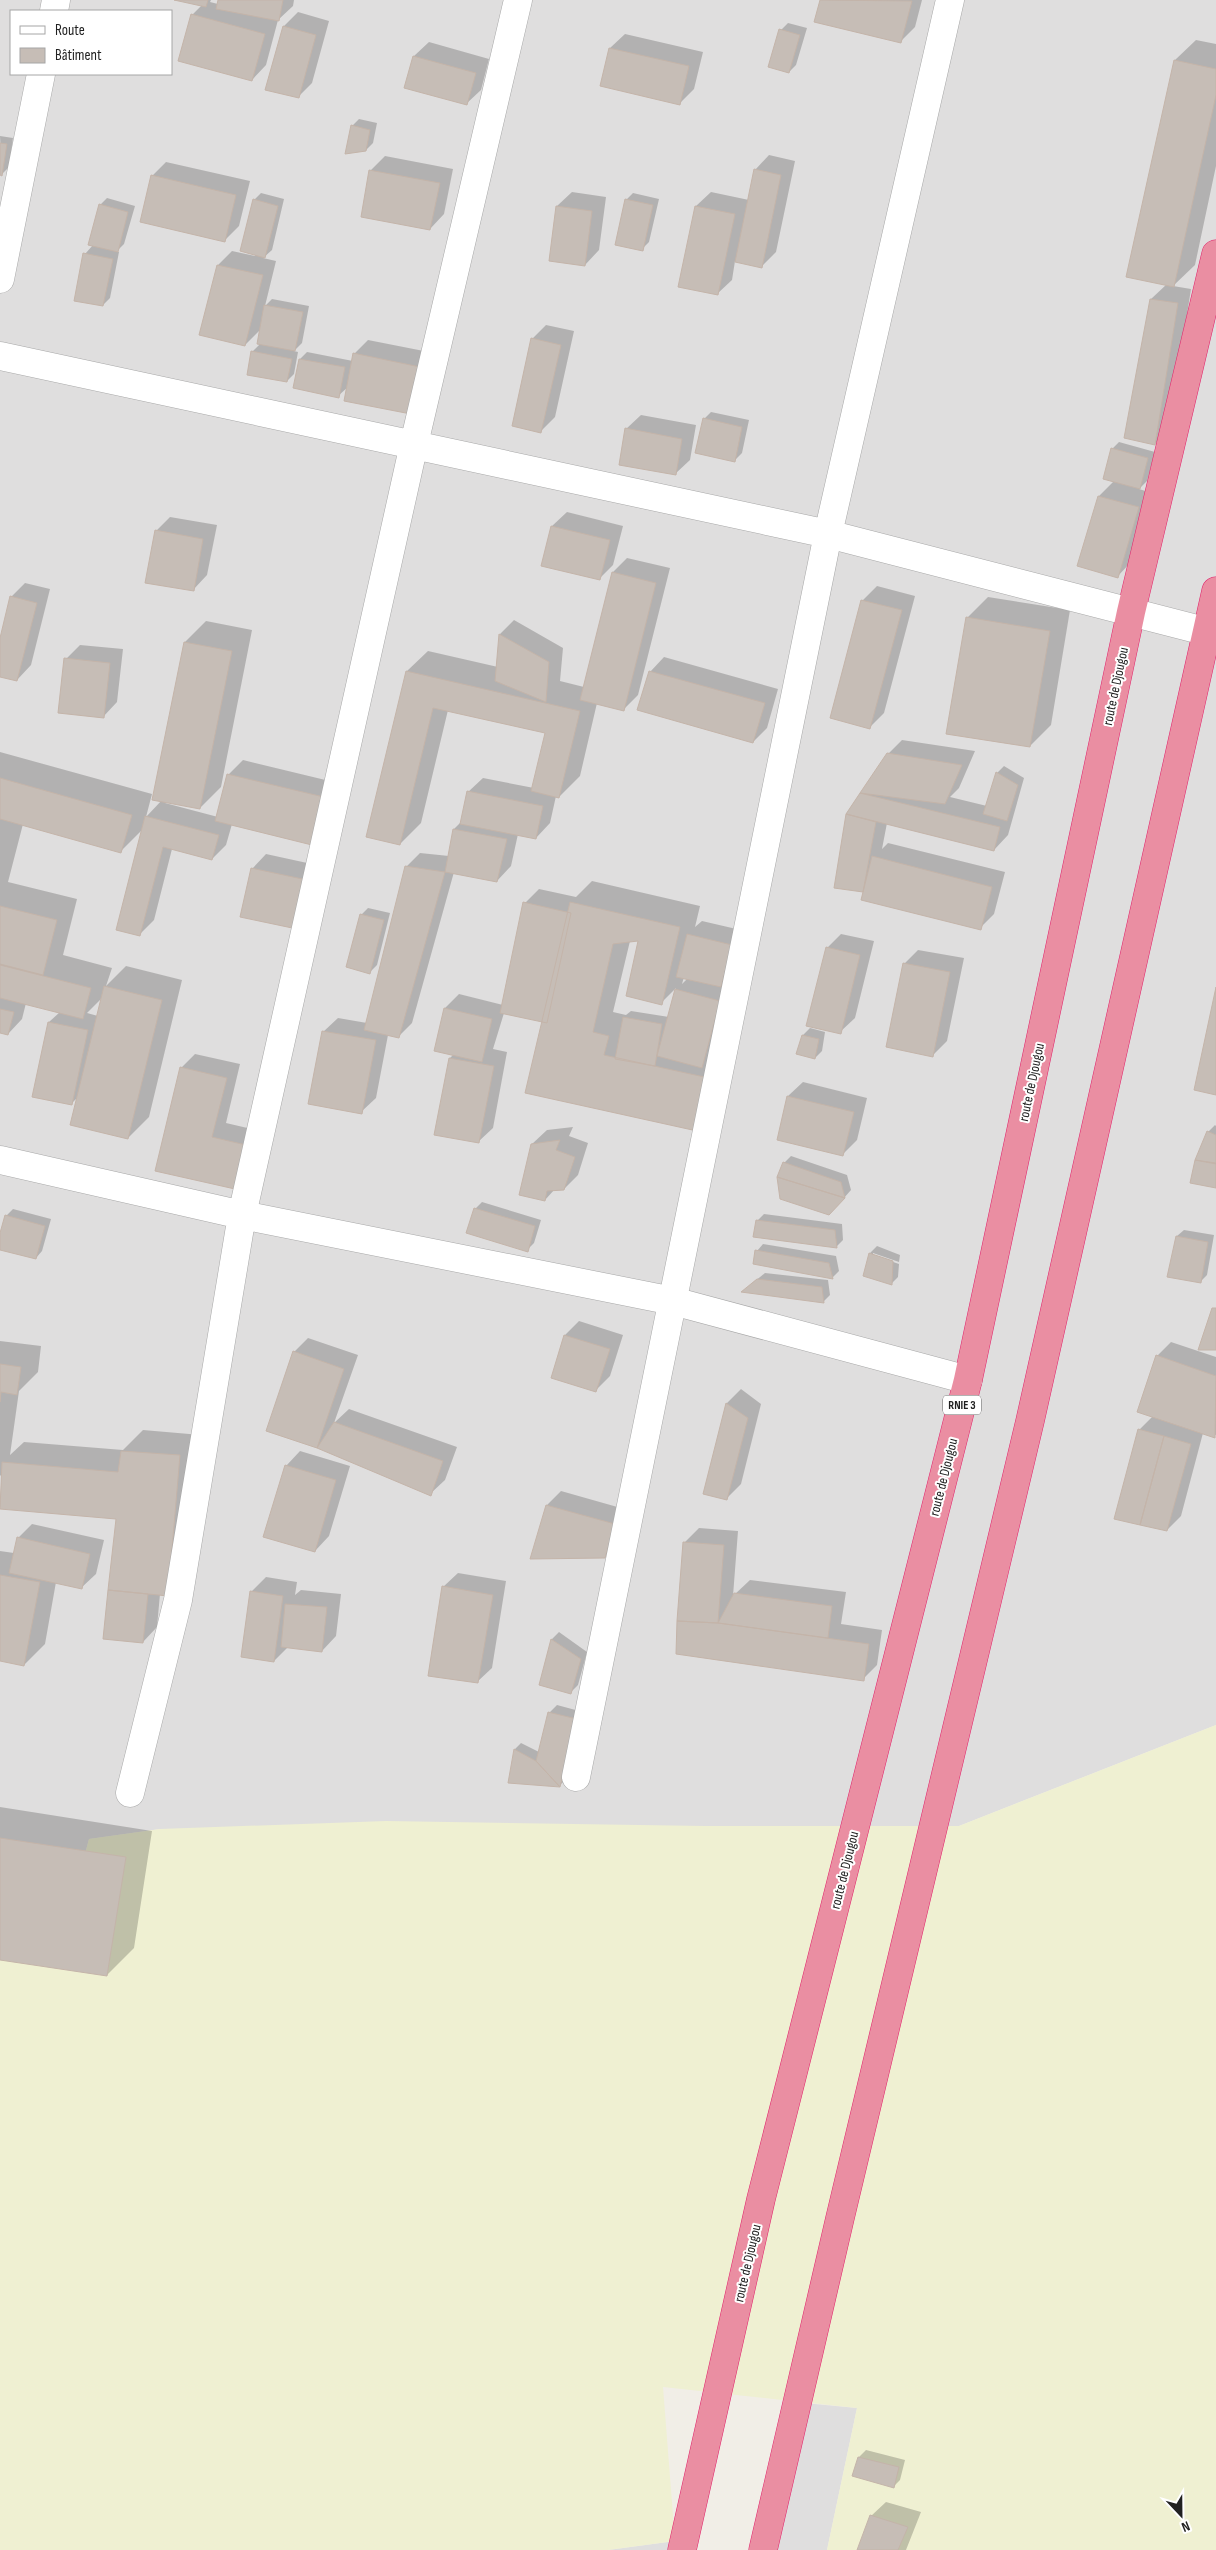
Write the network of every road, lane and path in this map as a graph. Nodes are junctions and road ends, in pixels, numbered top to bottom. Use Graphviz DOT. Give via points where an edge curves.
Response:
graph roads {
  1 [pos="518,0"];
  2 [pos="950,0"];
  3 [pos="41,75"];
  4 [pos="1216,254"];
  5 [pos="0,278"];
  6 [pos="0,356"];
  7 [pos="414,444"];
  8 [pos="828,534"];
  9 [pos="1216,591"];
  10 [pos="1131,612"];
  11 [pos="1212,633"];
  12 [pos="0,1160"];
  13 [pos="242,1215"];
  14 [pos="673,1302"];
  15 [pos="968,1380"];
  16 [pos="576,1778"];
  17 [pos="130,1793"];
  18 [pos="682,2550"];
  19 [pos="763,2550"];
  1 -- 7 [label="street"];
  2 -- 8 [label="street"];
  3 -- 5 [label="street"];
  4 -- 10 [label="highway, route de Djougou / RNIE 3"];
  6 -- 7 [label="street"];
  7 -- 8 [label="street"];
  7 -- 13 [label="street"];
  8 -- 10 [label="street"];
  8 -- 14 [label="street"];
  9 -- 11 [label="highway"];
  10 -- 11 [label="street"];
  10 -- 15 [label="highway, route de Djougou / RNIE 3"];
  11 -- 19 [label="highway"];
  12 -- 13 [label="street"];
  13 -- 14 [label="street"];
  13 -- 17 [label="street" via="178,1600"];
  14 -- 15 [label="street"];
  14 -- 16 [label="street"];
  15 -- 18 [label="highway, route de Djougou / RNIE 3" via="761,2199"];
}
